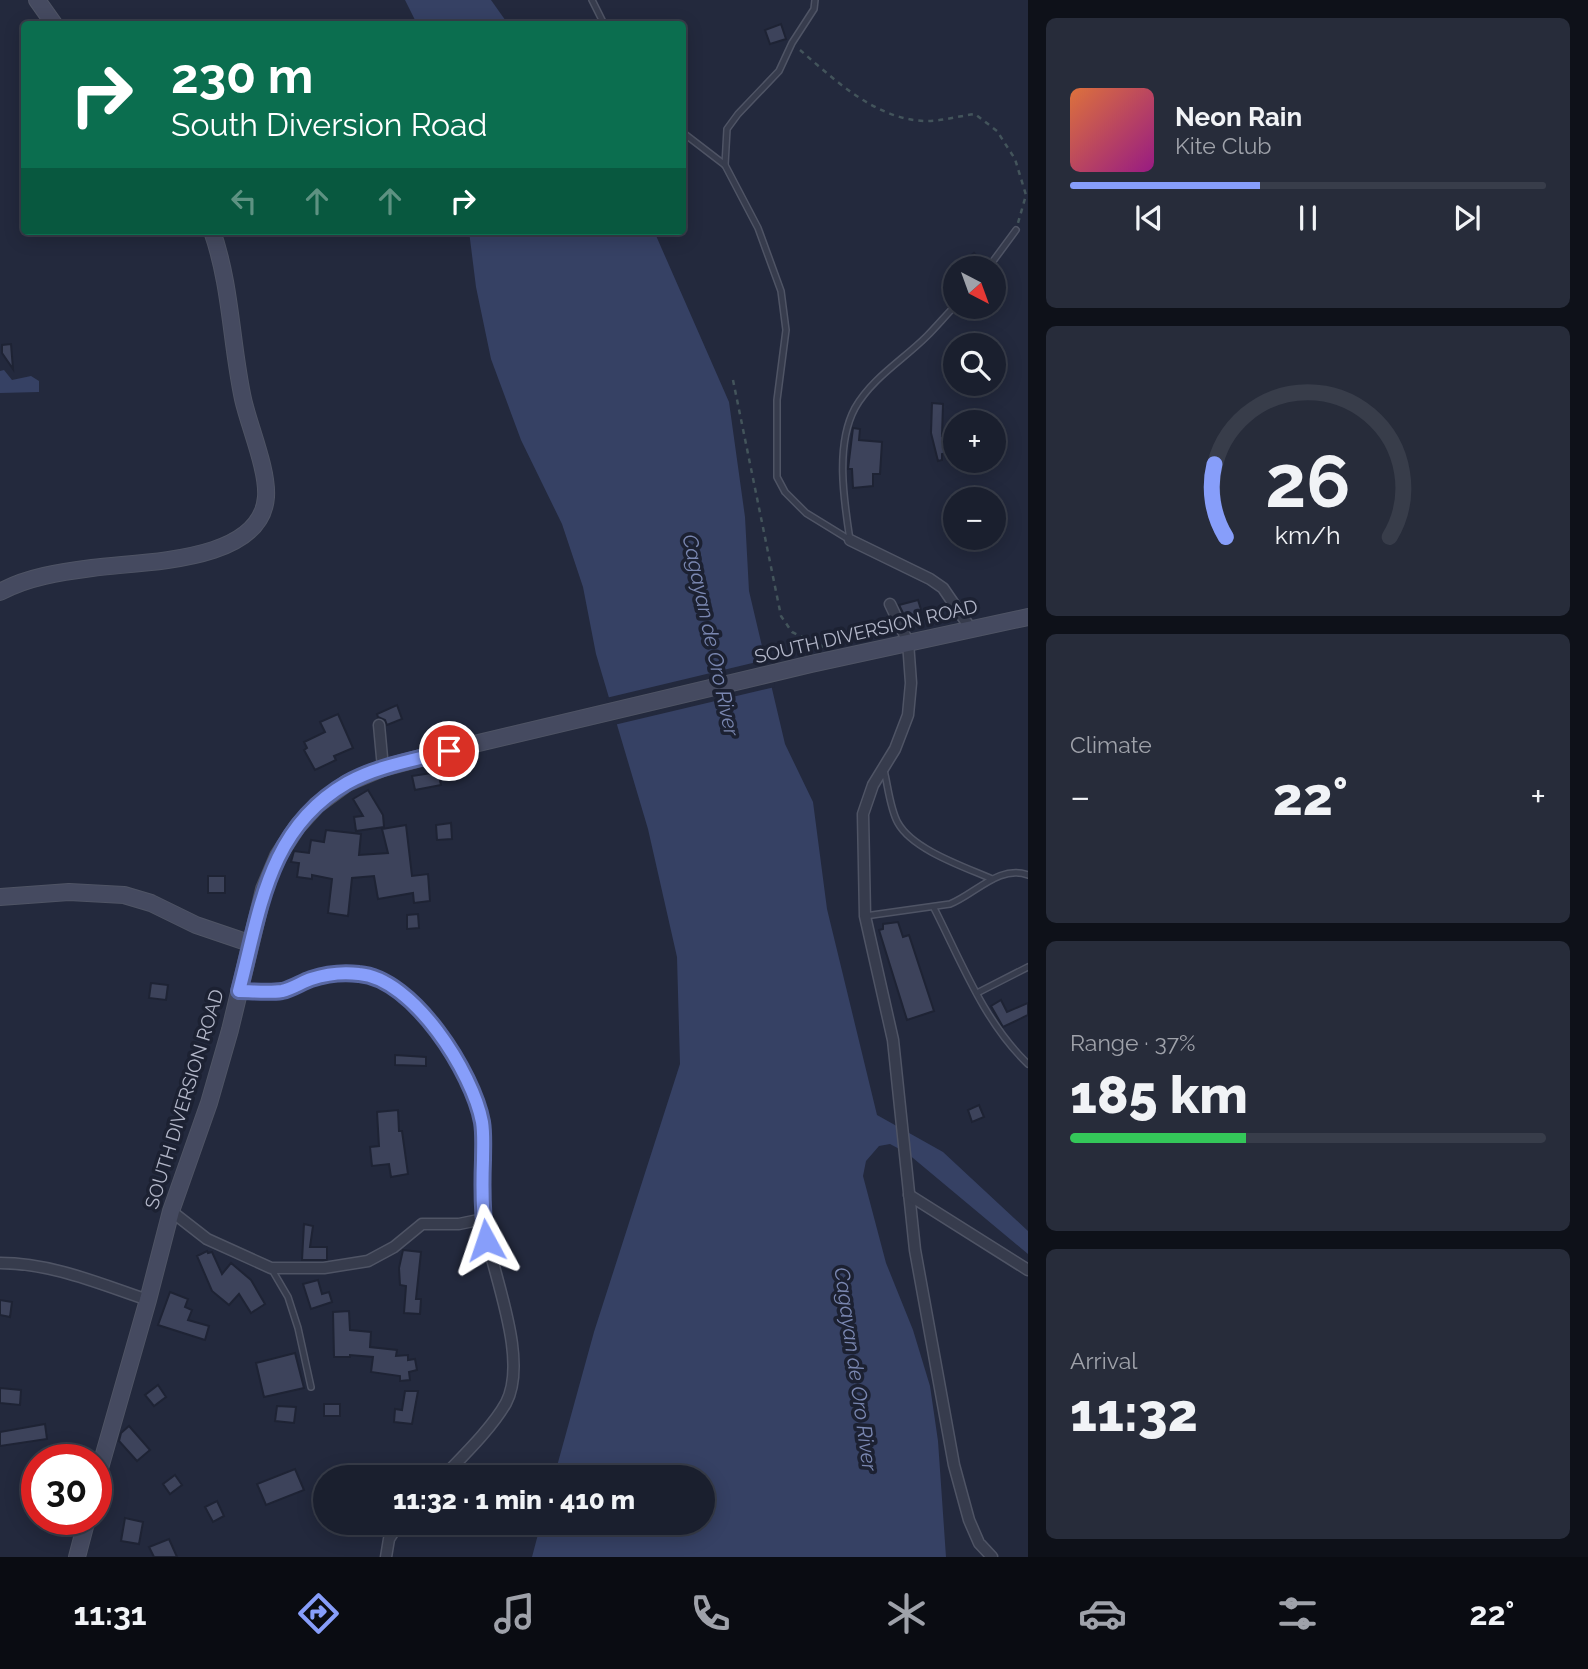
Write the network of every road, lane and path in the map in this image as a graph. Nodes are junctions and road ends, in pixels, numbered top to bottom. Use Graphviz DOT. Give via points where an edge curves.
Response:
graph roads {
  1 [pos="37,0"];
  2 [pos="592,0"];
  3 [pos="815,0"];
  4 [pos="52,21"];
  5 [pos="602,21"];
  6 [pos="792,43"];
  7 [pos="686,135"];
  8 [pos="724,165"];
  9 [pos="1027,194"];
  10 [pos="1016,230"];
  11 [pos="213,235"];
  12 [pos="997,256"];
  13 [pos="943,319"];
  14 [pos="733,380"];
  15 [pos="850,540"];
  16 [pos="0,592"];
  17 [pos="890,604"];
  18 [pos="1028,617"];
  19 [pos="971,629"];
  20 [pos="812,641"];
  21 [pos="908,642"];
  22 [pos="379,725"];
  23 [pos="883,767"];
  24 [pos="383,768"];
  25 [pos="1028,874"];
  26 [pos="992,879"];
  27 [pos="0,897"];
  28 [pos="934,908"];
  29 [pos="864,916"];
  30 [pos="249,943"];
  31 [pos="1028,967"];
  32 [pos="239,991"];
  33 [pos="977,993"];
  34 [pos="1028,1064"];
  35 [pos="909,1190"];
  36 [pos="171,1211"];
  37 [pos="483,1219"];
  38 [pos="0,1263"];
  39 [pos="271,1268"];
  40 [pos="1028,1270"];
  41 [pos="148,1300"];
  42 [pos="311,1387"];
  43 [pos="107,1444"];
  44 [pos="455,1465"];
  45 [pos="83,1535"];
  46 [pos="392,1535"];
  47 [pos="77,1557"];
  48 [pos="386,1557"];
  49 [pos="992,1557"];
  1 -- 4 [label="main road"];
  2 -- 5 [label="lane"];
  3 -- 6 [label="lane"];
  6 -- 8 [label="lane" via="779,71 727,129"];
  6 -- 9 [label="path" via="847,90 895,116 927,121 975,114 997,131 1009,149"];
  7 -- 8 [label="lane"];
  8 -- 15 [label="lane" via="758,228 781,291 786,330 777,400 777,477 806,513"];
  9 -- 10 [label="path"];
  10 -- 12 [label="lane"];
  11 -- 16 [label="main road" via="242,397 266,481 262,514 238,539 208,553 90,568 37,578"];
  13 -- 15 [label="lane" via="877,381 854,410 842,466"];
  14 -- 20 [label="path" via="781,616 792,632"];
  15 -- 19 [label="street" via="943,588"];
  17 -- 21 [label="street"];
  18 -- 19 [label="main road, SOUTH DIVERSION ROAD"];
  19 -- 21 [label="main road, SOUTH DIVERSION ROAD"];
  21 -- 23 [label="street" via="908,715"];
  21 -- 24 [label="main road, SOUTH DIVERSION ROAD"];
  22 -- 24 [label="street"];
  23 -- 26 [label="lane" via="897,822 909,838"];
  23 -- 29 [label="street" via="863,814"];
  24 -- 30 [label="main road, SOUTH DIVERSION ROAD" via="347,783 297,827 264,889"];
  25 -- 26 [label="lane" via="1019,871"];
  26 -- 28 [label="lane" via="962,899"];
  27 -- 30 [label="main road" via="69,892 124,895"];
  28 -- 29 [label="lane"];
  28 -- 33 [label="lane"];
  29 -- 35 [label="street" via="893,1040"];
  30 -- 32 [label="main road, SOUTH DIVERSION ROAD"];
  31 -- 33 [label="lane"];
  32 -- 36 [label="main road, SOUTH DIVERSION ROAD" via="209,1103"];
  32 -- 37 [label="street" via="282,991 336,974 380,978 396,987 442,1036 475,1094 483,1124"];
  33 -- 34 [label="lane" via="1001,1034"];
  35 -- 40 [label="street"];
  35 -- 49 [label="street" via="915,1250 954,1465 979,1543"];
  36 -- 39 [label="street" via="207,1239"];
  36 -- 41 [label="main road, SOUTH DIVERSION ROAD"];
  37 -- 39 [label="street" via="422,1224 368,1261 324,1268"];
  37 -- 44 [label="street" via="510,1326 514,1372 506,1402"];
  38 -- 41 [label="street" via="49,1268"];
  39 -- 42 [label="lane" via="288,1297"];
  41 -- 43 [label="main road, SOUTH DIVERSION ROAD"];
  45 -- 47 [label="main road"];
  46 -- 48 [label="street"];
}
